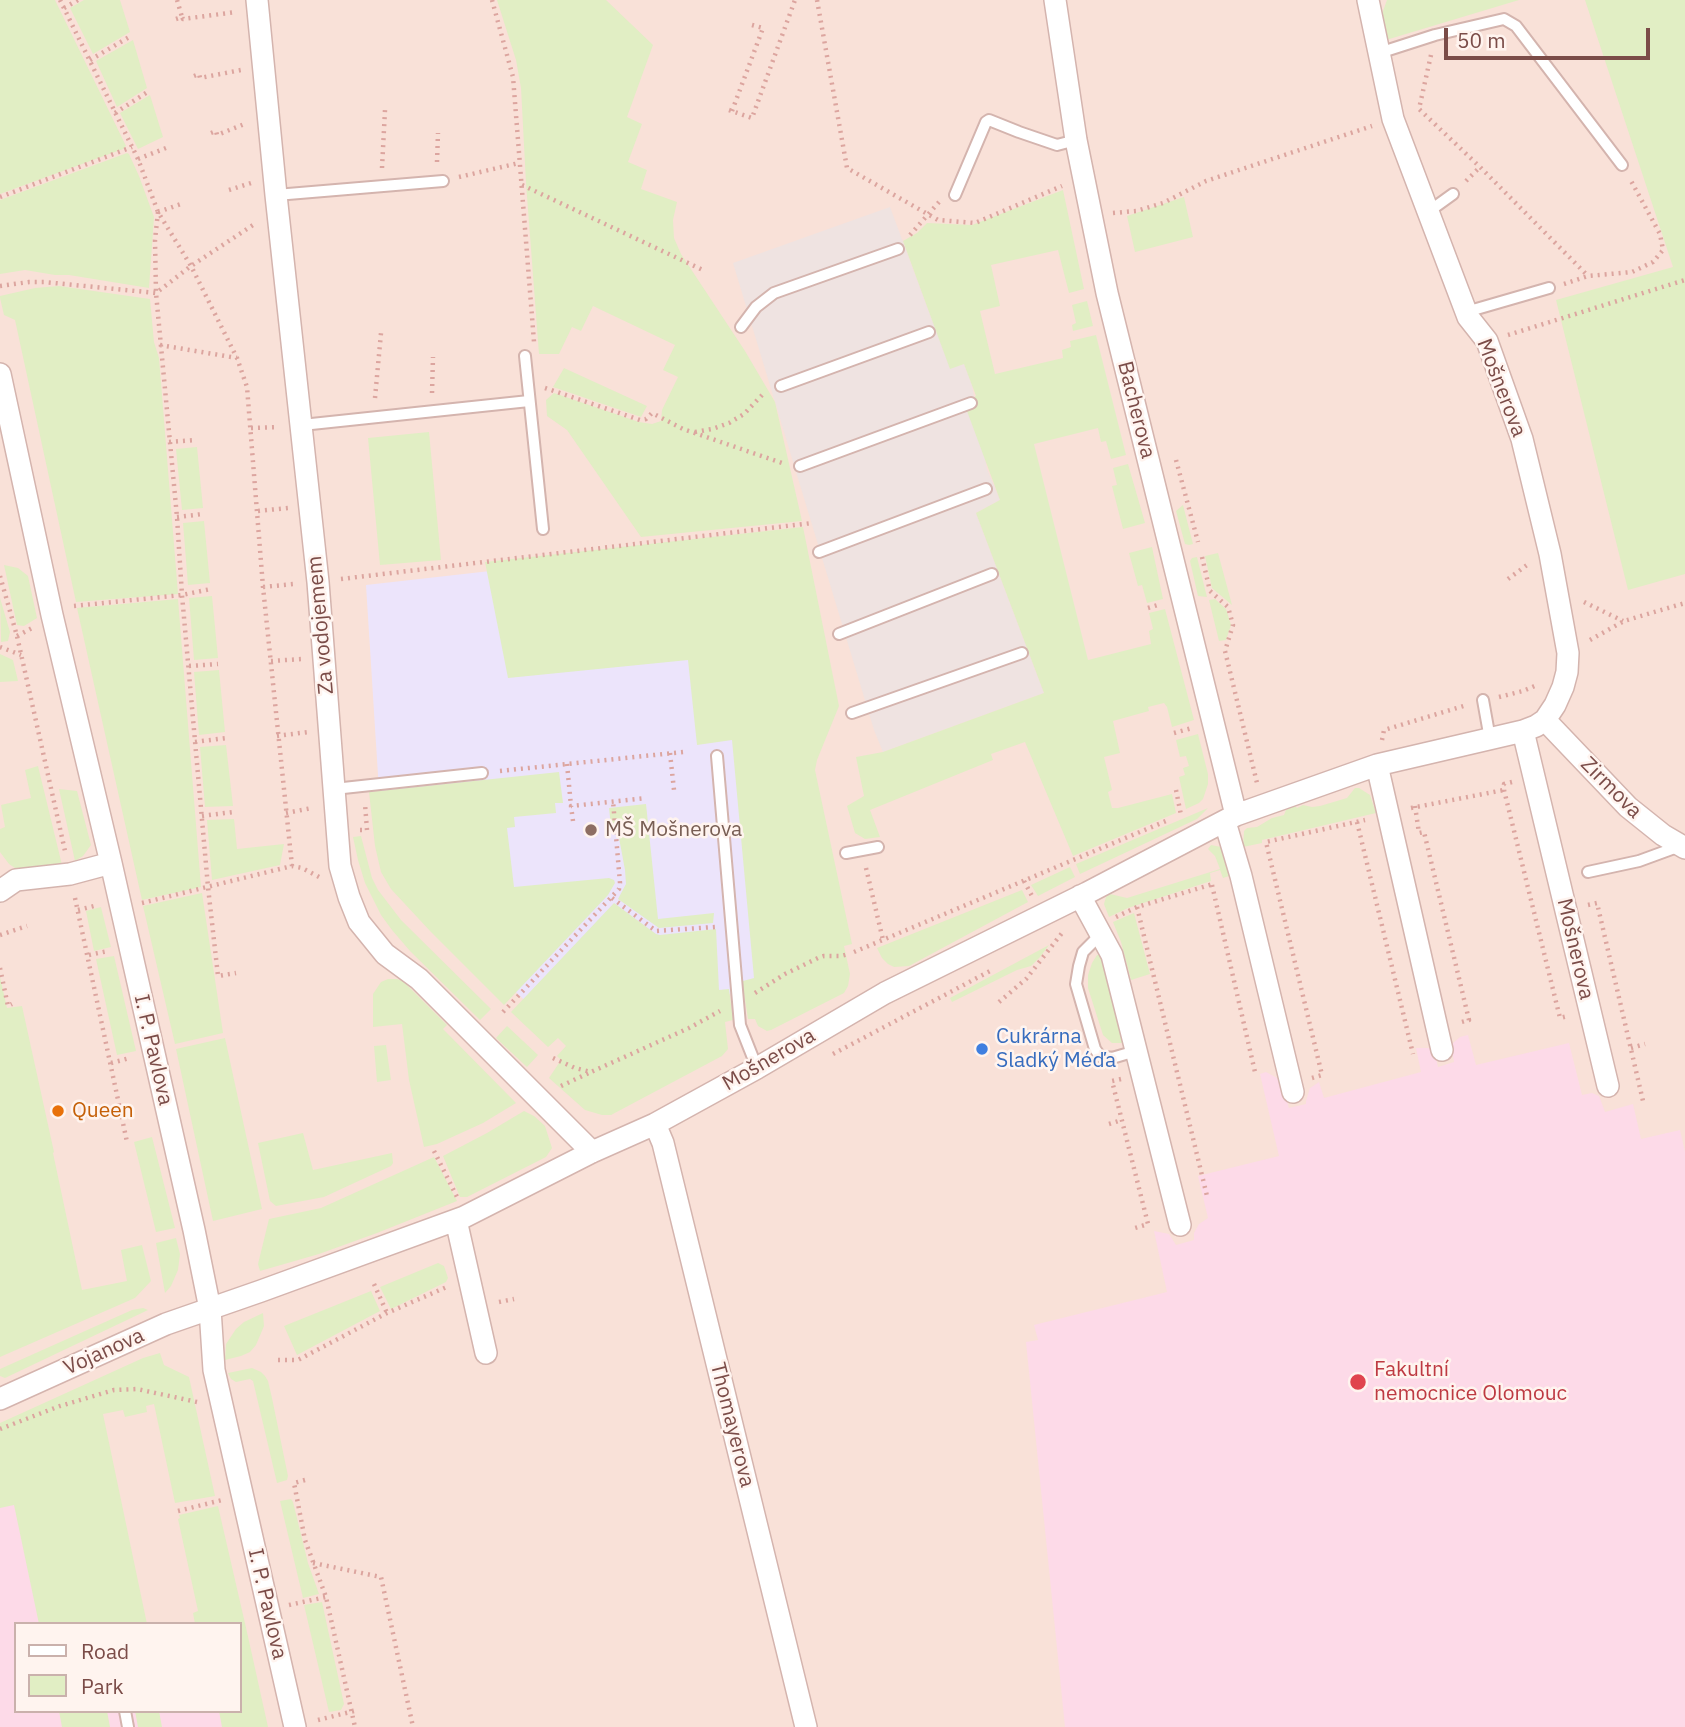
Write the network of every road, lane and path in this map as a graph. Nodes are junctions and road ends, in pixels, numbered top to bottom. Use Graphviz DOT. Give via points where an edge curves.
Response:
graph roads {
  1 [pos="60,0"];
  2 [pos="78,0"];
  3 [pos="177,0"];
  4 [pos="257,0"];
  5 [pos="492,0"];
  6 [pos="795,0"];
  7 [pos="817,0"];
  8 [pos="1055,0"];
  9 [pos="1368,0"];
  10 [pos="64,8"];
  11 [pos="239,12"];
  12 [pos="752,25"];
  13 [pos="1435,35"];
  14 [pos="131,36"];
  15 [pos="1379,53"];
  16 [pos="90,60"];
  17 [pos="244,69"];
  18 [pos="194,76"];
  19 [pos="149,91"];
  20 [pos="387,110"];
  21 [pos="115,113"];
  22 [pos="1393,119"];
  23 [pos="249,123"];
  24 [pos="211,133"];
  25 [pos="438,133"];
  26 [pos="1076,140"];
  27 [pos="132,147"];
  28 [pos="166,148"];
  29 [pos="138,159"];
  30 [pos="519,163"];
  31 [pos="1622,165"];
  32 [pos="382,176"];
  33 [pos="443,181"];
  34 [pos="258,182"];
  35 [pos="1066,184"];
  36 [pos="521,185"];
  37 [pos="229,190"];
  38 [pos="1453,194"];
  39 [pos="276,195"];
  40 [pos="955,195"];
  41 [pos="0,197"];
  42 [pos="184,203"];
  43 [pos="158,212"];
  44 [pos="1428,212"];
  45 [pos="1110,213"];
  46 [pos="928,216"];
  47 [pos="262,219"];
  48 [pos="898,249"];
  49 [pos="191,266"];
  50 [pos="705,271"];
  51 [pos="1685,281"];
  52 [pos="0,286"];
  53 [pos="1549,288"];
  54 [pos="156,293"];
  55 [pos="1466,312"];
  56 [pos="741,327"];
  57 [pos="929,332"];
  58 [pos="381,333"];
  59 [pos="1487,341"];
  60 [pos="160,345"];
  61 [pos="534,346"];
  62 [pos="525,356"];
  63 [pos="433,357"];
  64 [pos="237,358"];
  65 [pos="0,374"];
  66 [pos="780,386"];
  67 [pos="552,390"];
  68 [pos="766,391"];
  69 [pos="431,401"];
  70 [pos="529,401"];
  71 [pos="971,403"];
  72 [pos="374,406"];
  73 [pos="292,426"];
  74 [pos="251,431"];
  75 [pos="692,432"];
  76 [pos="243,434"];
  77 [pos="196,440"];
  78 [pos="169,442"];
  79 [pos="800,466"];
  80 [pos="986,489"];
  81 [pos="290,508"];
  82 [pos="250,509"];
  83 [pos="258,510"];
  84 [pos="203,514"];
  85 [pos="177,517"];
  86 [pos="813,523"];
  87 [pos="543,529"];
  88 [pos="819,552"];
  89 [pos="1202,557"];
  90 [pos="992,574"];
  91 [pos="0,576"];
  92 [pos="1530,577"];
  93 [pos="1508,579"];
  94 [pos="318,582"];
  95 [pos="261,584"];
  96 [pos="296,584"];
  97 [pos="1556,587"];
  98 [pos="211,589"];
  99 [pos="182,595"];
  100 [pos="1685,603"];
  101 [pos="52,615"];
  102 [pos="1624,621"];
  103 [pos="839,634"];
  104 [pos="17,636"];
  105 [pos="0,647"];
  106 [pos="1022,653"];
  107 [pos="1568,653"];
  108 [pos="22,656"];
  109 [pos="269,658"];
  110 [pos="303,659"];
  111 [pos="218,664"];
  112 [pos="188,666"];
  113 [pos="1544,678"];
  114 [pos="1483,700"];
  115 [pos="852,713"];
  116 [pos="1545,720"];
  117 [pos="1200,726"];
  118 [pos="1523,731"];
  119 [pos="310,732"];
  120 [pos="276,733"];
  121 [pos="1174,733"];
  122 [pos="226,738"];
  123 [pos="1490,739"];
  124 [pos="195,742"];
  125 [pos="683,752"];
  126 [pos="670,753"];
  127 [pos="717,756"];
  128 [pos="567,764"];
  129 [pos="1377,765"];
  130 [pos="482,773"];
  131 [pos="363,786"];
  132 [pos="334,789"];
  133 [pos="674,790"];
  134 [pos="1176,790"];
  135 [pos="646,798"];
  136 [pos="613,802"];
  137 [pos="571,806"];
  138 [pos="1263,806"];
  139 [pos="317,807"];
  140 [pos="283,809"];
  141 [pos="1193,810"];
  142 [pos="233,812"];
  143 [pos="1181,815"];
  144 [pos="202,816"];
  145 [pos="1231,819"];
  146 [pos="573,821"];
  147 [pos="367,830"];
  148 [pos="878,847"];
  149 [pos="1683,847"];
  150 [pos="862,850"];
  151 [pos="846,853"];
  152 [pos="1072,861"];
  153 [pos="111,863"];
  154 [pos="68,864"];
  155 [pos="292,866"];
  156 [pos="1075,868"];
  157 [pos="1588,872"];
  158 [pos="320,877"];
  159 [pos="1024,881"];
  160 [pos="208,887"];
  161 [pos="0,891"];
  162 [pos="1080,896"];
  163 [pos="612,898"];
  164 [pos="1033,899"];
  165 [pos="1137,907"];
  166 [pos="121,908"];
  167 [pos="1566,909"];
  168 [pos="78,910"];
  169 [pos="730,925"];
  170 [pos="27,926"];
  171 [pos="1106,927"];
  172 [pos="1063,931"];
  173 [pos="0,935"];
  174 [pos="883,940"];
  175 [pos="1000,966"];
  176 [pos="0,968"];
  177 [pos="236,973"];
  178 [pos="746,998"];
  179 [pos="999,1002"];
  180 [pos="12,1004"];
  181 [pos="730,1006"];
  182 [pos="503,1012"];
  183 [pos="1560,1018"];
  184 [pos="1469,1020"];
  185 [pos="1645,1044"];
  186 [pos="1631,1048"];
  187 [pos="1441,1050"];
  188 [pos="1129,1053"];
  189 [pos="1413,1054"];
  190 [pos="138,1056"];
  191 [pos="553,1058"];
  192 [pos="827,1058"];
  193 [pos="111,1063"];
  194 [pos="757,1068"];
  195 [pos="592,1072"];
  196 [pos="1255,1072"];
  197 [pos="1142,1073"];
  198 [pos="1608,1086"];
  199 [pos="1292,1088"];
  200 [pos="555,1089"];
  201 [pos="1643,1101"];
  202 [pos="1122,1121"];
  203 [pos="654,1124"];
  204 [pos="1109,1124"];
  205 [pos="127,1142"];
  206 [pos="434,1151"];
  207 [pos="592,1152"];
  208 [pos="1207,1196"];
  209 [pos="460,1218"];
  210 [pos="1180,1225"];
  211 [pos="1135,1228"];
  212 [pos="374,1284"];
  213 [pos="453,1284"];
  214 [pos="514,1299"];
  215 [pos="499,1302"];
  216 [pos="210,1309"];
  217 [pos="387,1313"];
  218 [pos="485,1353"];
  219 [pos="278,1360"];
  220 [pos="0,1399"];
  221 [pos="201,1404"];
  222 [pos="0,1429"];
  223 [pos="304,1480"];
  224 [pos="223,1500"];
  225 [pos="178,1510"];
  226 [pos="312,1563"];
  227 [pos="326,1597"];
  228 [pos="268,1609"];
  229 [pos="341,1633"];
  230 [pos="334,1634"];
  231 [pos="355,1711"];
  232 [pos="295,1726"];
  233 [pos="355,1727"];
  234 [pos="413,1727"];
  235 [pos="806,1727"];
  1 -- 10 [label="path"];
  2 -- 10 [label="path"];
  3 -- 11 [label="path" via="179,18 183,19"];
  4 -- 39 [label="street, Za vodojemem"];
  5 -- 30 [label="path" via="513,77"];
  6 -- 12 [label="path" via="752,118 731,110 763,29"];
  7 -- 46 [label="path" via="847,169"];
  8 -- 26 [label="street, Bacherova"];
  9 -- 15 [label="street, Mošnerova"];
  10 -- 16 [label="path"];
  13 -- 15 [label="lane"];
  13 -- 31 [label="lane" via="1504,19 1516,26"];
  13 -- 31 [label="path" via="1419,109 1588,276 1632,272 1653,262 1663,250 1660,234"];
  14 -- 16 [label="path"];
  15 -- 22 [label="street, Mošnerova"];
  16 -- 21 [label="path"];
  17 -- 18 [label="path"];
  19 -- 21 [label="path"];
  20 -- 32 [label="path"];
  21 -- 27 [label="path"];
  22 -- 44 [label="street, Mošnerova"];
  22 -- 45 [label="path" via="1206,181 1155,205"];
  23 -- 24 [label="path"];
  25 -- 33 [label="path" via="437,171"];
  26 -- 40 [label="lane" via="1057,145 989,120"];
  26 -- 145 [label="street, Bacherova" via="1107,293"];
  27 -- 29 [label="path"];
  27 -- 41 [label="path"];
  28 -- 29 [label="path"];
  29 -- 43 [label="path"];
  30 -- 33 [label="path"];
  30 -- 36 [label="path"];
  33 -- 39 [label="lane"];
  34 -- 37 [label="path"];
  35 -- 46 [label="path" via="975,223"];
  36 -- 50 [label="path"];
  36 -- 61 [label="path"];
  38 -- 44 [label="lane"];
  39 -- 73 [label="street, Za vodojemem"];
  42 -- 43 [label="path"];
  43 -- 49 [label="path"];
  43 -- 54 [label="path"];
  44 -- 55 [label="street, Mošnerova"];
  46 -- 48 [label="path"];
  47 -- 49 [label="path"];
  48 -- 56 [label="lane" via="774,293"];
  49 -- 54 [label="path"];
  49 -- 64 [label="path"];
  51 -- 59 [label="path"];
  52 -- 54 [label="path" via="44,282"];
  53 -- 55 [label="lane"];
  54 -- 60 [label="path"];
  55 -- 59 [label="street, Mošnerova"];
  57 -- 66 [label="lane"];
  58 -- 72 [label="path"];
  59 -- 97 [label="street, Mošnerova" via="1522,439"];
  60 -- 64 [label="path"];
  60 -- 78 [label="path"];
  62 -- 70 [label="lane"];
  63 -- 69 [label="path"];
  64 -- 74 [label="path" via="247,387"];
  65 -- 101 [label="street, I. P. Pavlova"];
  67 -- 75 [label="path" via="640,420 652,413"];
  68 -- 75 [label="path" via="736,419"];
  70 -- 73 [label="lane"];
  70 -- 87 [label="lane"];
  71 -- 79 [label="lane"];
  73 -- 74 [label="path"];
  73 -- 94 [label="street, Za vodojemem"];
  74 -- 76 [label="path"];
  74 -- 83 [label="path"];
  75 -- 79 [label="path"];
  77 -- 78 [label="path"];
  78 -- 85 [label="path"];
  80 -- 88 [label="lane"];
  81 -- 83 [label="path"];
  82 -- 83 [label="path"];
  83 -- 95 [label="path"];
  84 -- 85 [label="path"];
  85 -- 99 [label="path"];
  86 -- 94 [label="path"];
  89 -- 138 [label="path" via="1210,591 1228,607 1233,625 1225,651"];
  90 -- 103 [label="lane"];
  91 -- 104 [label="path"];
  92 -- 93 [label="path" via="1525,565"];
  94 -- 132 [label="street, Za vodojemem"];
  95 -- 96 [label="path"];
  95 -- 109 [label="path"];
  97 -- 102 [label="path"];
  97 -- 107 [label="street, Mošnerova"];
  98 -- 99 [label="path"];
  99 -- 101 [label="path" via="77,605"];
  99 -- 112 [label="path"];
  100 -- 102 [label="path"];
  101 -- 104 [label="path"];
  101 -- 153 [label="street, I. P. Pavlova"];
  102 -- 107 [label="path"];
  104 -- 108 [label="path"];
  105 -- 108 [label="path"];
  106 -- 115 [label="lane"];
  107 -- 116 [label="street, Mošnerova" via="1563,687"];
  108 -- 154 [label="path"];
  109 -- 110 [label="path"];
  109 -- 120 [label="path"];
  111 -- 112 [label="path"];
  112 -- 124 [label="path"];
  113 -- 114 [label="path" via="1523,691"];
  114 -- 123 [label="lane"];
  114 -- 129 [label="path" via="1384,730"];
  116 -- 118 [label="street, Mošnerova"];
  116 -- 149 [label="street, Zirmova" via="1628,807"];
  117 -- 121 [label="path"];
  118 -- 123 [label="street, Mošnerova"];
  118 -- 167 [label="street, Mošnerova"];
  119 -- 120 [label="path"];
  120 -- 140 [label="path"];
  122 -- 124 [label="path"];
  123 -- 129 [label="street, Mošnerova"];
  124 -- 144 [label="path"];
  125 -- 126 [label="path"];
  126 -- 128 [label="path"];
  126 -- 133 [label="path"];
  127 -- 169 [label="lane"];
  128 -- 130 [label="path"];
  128 -- 137 [label="path"];
  129 -- 138 [label="street, Mošnerova"];
  129 -- 187 [label="street"];
  130 -- 131 [label="lane"];
  131 -- 132 [label="lane"];
  131 -- 147 [label="path"];
  132 -- 207 [label="street, Za vodojemem" via="340,866 359,922 385,954 419,979"];
  134 -- 143 [label="path"];
  135 -- 136 [label="path"];
  136 -- 137 [label="path"];
  136 -- 163 [label="path" via="620,883"];
  137 -- 146 [label="path"];
  138 -- 145 [label="street, Mošnerova"];
  139 -- 140 [label="path"];
  140 -- 155 [label="path"];
  141 -- 143 [label="path"];
  142 -- 144 [label="path"];
  143 -- 152 [label="path"];
  144 -- 160 [label="path"];
  145 -- 162 [label="street, Mošnerova"];
  145 -- 199 [label="street"];
  148 -- 150 [label="lane"];
  149 -- 157 [label="lane"];
  150 -- 151 [label="lane"];
  150 -- 174 [label="path"];
  152 -- 156 [label="path"];
  152 -- 159 [label="path"];
  153 -- 161 [label="street" via="70,874 16,880"];
  153 -- 166 [label="street, I. P. Pavlova"];
  155 -- 158 [label="path"];
  155 -- 160 [label="path"];
  159 -- 164 [label="path"];
  159 -- 174 [label="path"];
  160 -- 166 [label="path"];
  160 -- 177 [label="path" via="218,976"];
  162 -- 171 [label="street"];
  162 -- 194 [label="street, Mošnerova" via="885,993"];
  163 -- 169 [label="path" via="656,931"];
  163 -- 182 [label="path"];
  165 -- 171 [label="path"];
  165 -- 196 [label="path" via="1212,885"];
  165 -- 208 [label="path"];
  166 -- 216 [label="street, I. P. Pavlova"];
  167 -- 186 [label="path" via="1597,903"];
  167 -- 198 [label="street, Mošnerova"];
  168 -- 193 [label="path"];
  169 -- 194 [label="lane" via="740,1025"];
  170 -- 173 [label="path"];
  171 -- 188 [label="lane" via="1083,952 1076,984 1100,1056"];
  171 -- 197 [label="street"];
  172 -- 179 [label="path" via="1026,979"];
  174 -- 178 [label="path" via="841,957 824,956"];
  175 -- 192 [label="path"];
  176 -- 180 [label="path" via="8,1006"];
  181 -- 195 [label="path"];
  183 -- 184 [label="path" via="1504,790 1415,806"];
  185 -- 186 [label="path"];
  186 -- 201 [label="path"];
  189 -- 199 [label="path" via="1357,822 1266,842 1322,1075"];
  190 -- 193 [label="path"];
  191 -- 195 [label="path"];
  193 -- 205 [label="path"];
  194 -- 203 [label="street, Mošnerova"];
  195 -- 200 [label="path"];
  197 -- 202 [label="path" via="1112,1081"];
  197 -- 210 [label="street"];
  202 -- 204 [label="path"];
  202 -- 211 [label="path" via="1148,1224"];
  203 -- 207 [label="street, Mošnerova"];
  203 -- 235 [label="street, Thomayerova" via="663,1143"];
  206 -- 209 [label="path" via="456,1193"];
  207 -- 209 [label="street, Mošnerova"];
  209 -- 216 [label="street, Mošnerova"];
  209 -- 218 [label="street"];
  212 -- 217 [label="path"];
  213 -- 217 [label="path"];
  214 -- 215 [label="path"];
  216 -- 220 [label="street, Vojanova" via="166,1324"];
  216 -- 228 [label="street, I. P. Pavlova" via="214,1370"];
  217 -- 219 [label="path" via="298,1360"];
  221 -- 222 [label="path" via="137,1389 114,1390"];
  223 -- 226 [label="path" via="294,1483"];
  224 -- 225 [label="path"];
  226 -- 227 [label="path"];
  226 -- 234 [label="path" via="381,1577"];
  227 -- 228 [label="path"];
  227 -- 230 [label="path"];
  228 -- 232 [label="street, I. P. Pavlova"];
  229 -- 230 [label="path"];
  230 -- 231 [label="path"];
  231 -- 232 [label="path"];
  231 -- 233 [label="path"];
}
